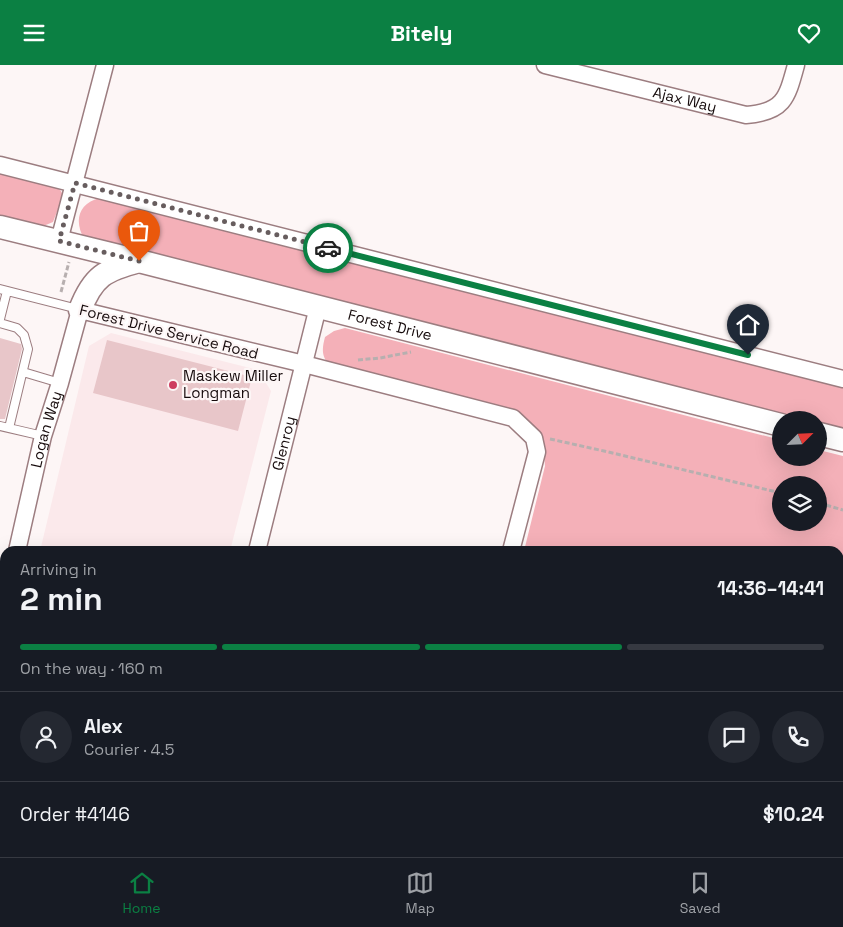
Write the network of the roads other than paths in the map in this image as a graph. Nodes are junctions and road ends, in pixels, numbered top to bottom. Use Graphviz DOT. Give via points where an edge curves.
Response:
graph roads {
  1 [pos="105,65"];
  2 [pos="546,65"];
  3 [pos="796,65"];
  4 [pos="0,165"];
  5 [pos="75,183"];
  6 [pos="0,227"];
  7 [pos="65,243"];
  8 [pos="139,261"];
  9 [pos="3,290"];
  10 [pos="69,307"];
  11 [pos="318,307"];
  12 [pos="0,319"];
  13 [pos="0,323"];
  14 [pos="304,364"];
  15 [pos="23,372"];
  16 [pos="843,379"];
  17 [pos="60,383"];
  18 [pos="772,423"];
  19 [pos="0,426"];
  20 [pos="9,428"];
  21 [pos="43,436"];
  22 [pos="828,436"];
  23 [pos="843,440"];
  24 [pos="17,546"];
  25 [pos="258,546"];
  26 [pos="512,546"];
  1 -- 5 [label="street"];
  2 -- 3 [label="street, Ajax Way" via="746,115 764,114 779,106 789,93"];
  4 -- 5 [label="street"];
  5 -- 7 [label="street"];
  5 -- 16 [label="street"];
  6 -- 7 [label="main road, Forest Drive"];
  7 -- 8 [label="main road, Forest Drive"];
  8 -- 10 [label="main road" via="111,270"];
  8 -- 11 [label="main road, Forest Drive"];
  9 -- 10 [label="lane, Forest Drive Service Road"];
  9 -- 12 [label="lane"];
  10 -- 14 [label="street, Forest Drive Service Road"];
  10 -- 17 [label="street, Logan Way"];
  11 -- 14 [label="street, Glenroy"];
  11 -- 18 [label="main road, Forest Drive"];
  13 -- 15 [label="lane" via="17,328 24,335 28,349"];
  14 -- 25 [label="street, Glenroy"];
  14 -- 26 [label="street, Forest Drive Service Road" via="513,418 538,438"];
  15 -- 17 [label="lane"];
  15 -- 20 [label="lane"];
  17 -- 21 [label="street, Logan Way"];
  19 -- 20 [label="lane"];
  20 -- 21 [label="lane"];
  21 -- 24 [label="street, Logan Way"];
  22 -- 23 [label="main road"];
}
